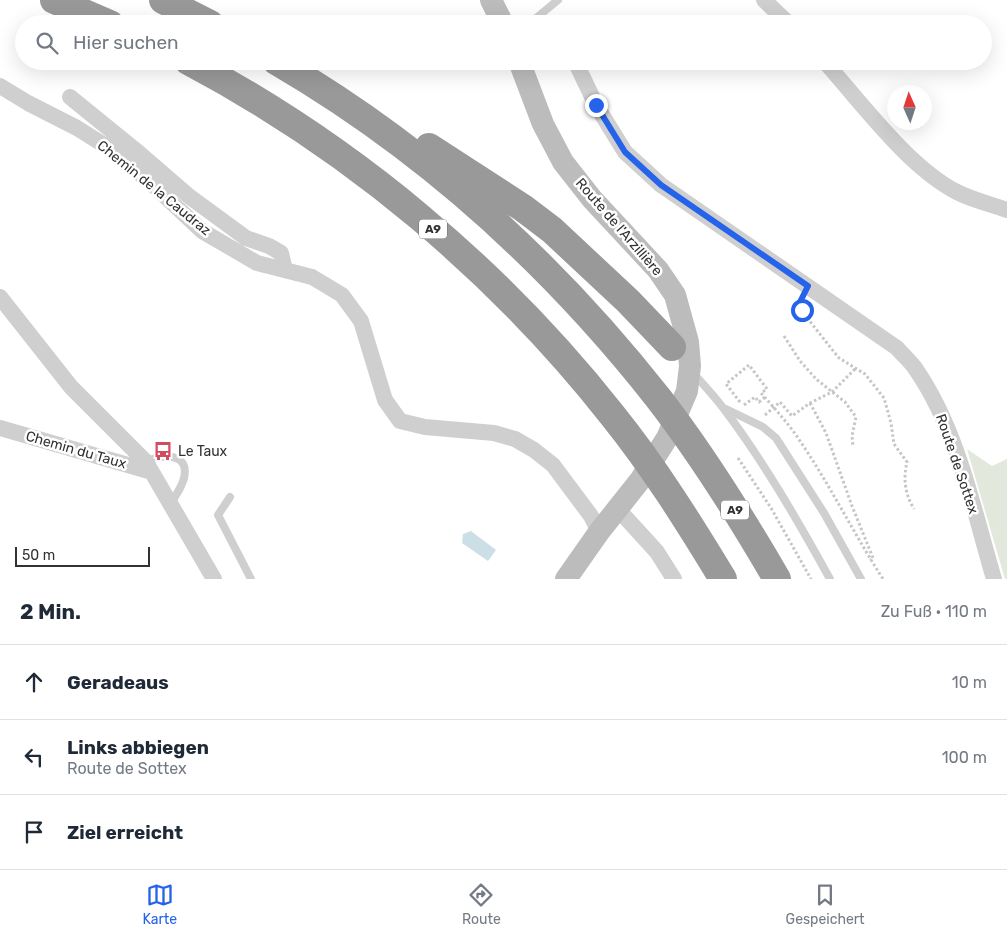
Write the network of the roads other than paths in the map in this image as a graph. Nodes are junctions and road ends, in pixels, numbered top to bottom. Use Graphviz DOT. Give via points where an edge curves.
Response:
graph roads {
  1 [pos="54,0"];
  2 [pos="164,0"];
  3 [pos="491,0"];
  4 [pos="558,0"];
  5 [pos="764,0"];
  6 [pos="89,15"];
  7 [pos="193,15"];
  8 [pos="498,15"];
  9 [pos="540,15"];
  10 [pos="780,15"];
  11 [pos="204,70"];
  12 [pos="291,70"];
  13 [pos="522,70"];
  14 [pos="579,70"];
  15 [pos="832,70"];
  16 [pos="0,86"];
  17 [pos="330,94"];
  18 [pos="70,98"];
  19 [pos="1007,210"];
  20 [pos="285,270"];
  21 [pos="0,297"];
  22 [pos="672,347"];
  23 [pos="724,408"];
  24 [pos="0,428"];
  25 [pos="149,467"];
  26 [pos="658,485"];
  27 [pos="230,497"];
  28 [pos="171,502"];
  29 [pos="617,508"];
  30 [pos="599,532"];
  31 [pos="214,579"];
  32 [pos="251,579"];
  33 [pos="566,579"];
  34 [pos="674,579"];
  35 [pos="707,579"];
  36 [pos="723,579"];
  37 [pos="777,579"];
  38 [pos="830,579"];
  39 [pos="861,579"];
  40 [pos="994,579"];
  1 -- 6 [label="highway"];
  2 -- 7 [label="highway"];
  3 -- 8 [label="street"];
  4 -- 9 [label="lane"];
  5 -- 10 [label="street"];
  11 -- 26 [label="highway, A9" via="305,132 411,209 542,333 636,446"];
  12 -- 17 [label="highway, A9"];
  13 -- 26 [label="street, Route de l'Arzillière" via="543,124 563,162 592,199 658,270 674,295 688,342 690,366 687,391 667,438"];
  14 -- 40 [label="street, Route de Sottex" via="625,152 661,185 897,348 914,366 946,424"];
  15 -- 19 [label="street" via="926,172 957,192"];
  16 -- 20 [label="street, Chemin de la Caudraz" via="104,145 149,180 202,230 257,263"];
  17 -- 22 [label="highway" via="442,154 523,208 587,262"];
  17 -- 37 [label="highway, A9" via="387,134 489,216 589,316 690,442"];
  18 -- 20 [label="street, Chemin de la Caudraz" via="239,233 281,253"];
  20 -- 30 [label="street, Chemin de la Caudraz" via="312,277 342,295 361,320 385,400 400,421 426,428 494,433 515,439 553,465"];
  21 -- 25 [label="street" via="71,387"];
  22 -- 23 [label="lane"];
  23 -- 38 [label="lane" via="801,527"];
  23 -- 39 [label="lane" via="770,433 785,450"];
  24 -- 25 [label="street, Chemin du Taux"];
  25 -- 28 [label="street"];
  25 -- 28 [label="lane" via="162,456 176,457 181,462 184,479"];
  26 -- 29 [label="street, Route de l'Arzillière"];
  26 -- 35 [label="highway"];
  26 -- 36 [label="highway, A9"];
  27 -- 32 [label="lane" via="218,515"];
  28 -- 31 [label="street"];
  29 -- 30 [label="street, Route de l'Arzillière"];
  29 -- 34 [label="street" via="657,552"];
  30 -- 33 [label="street, Route de l'Arzillière"];
}
